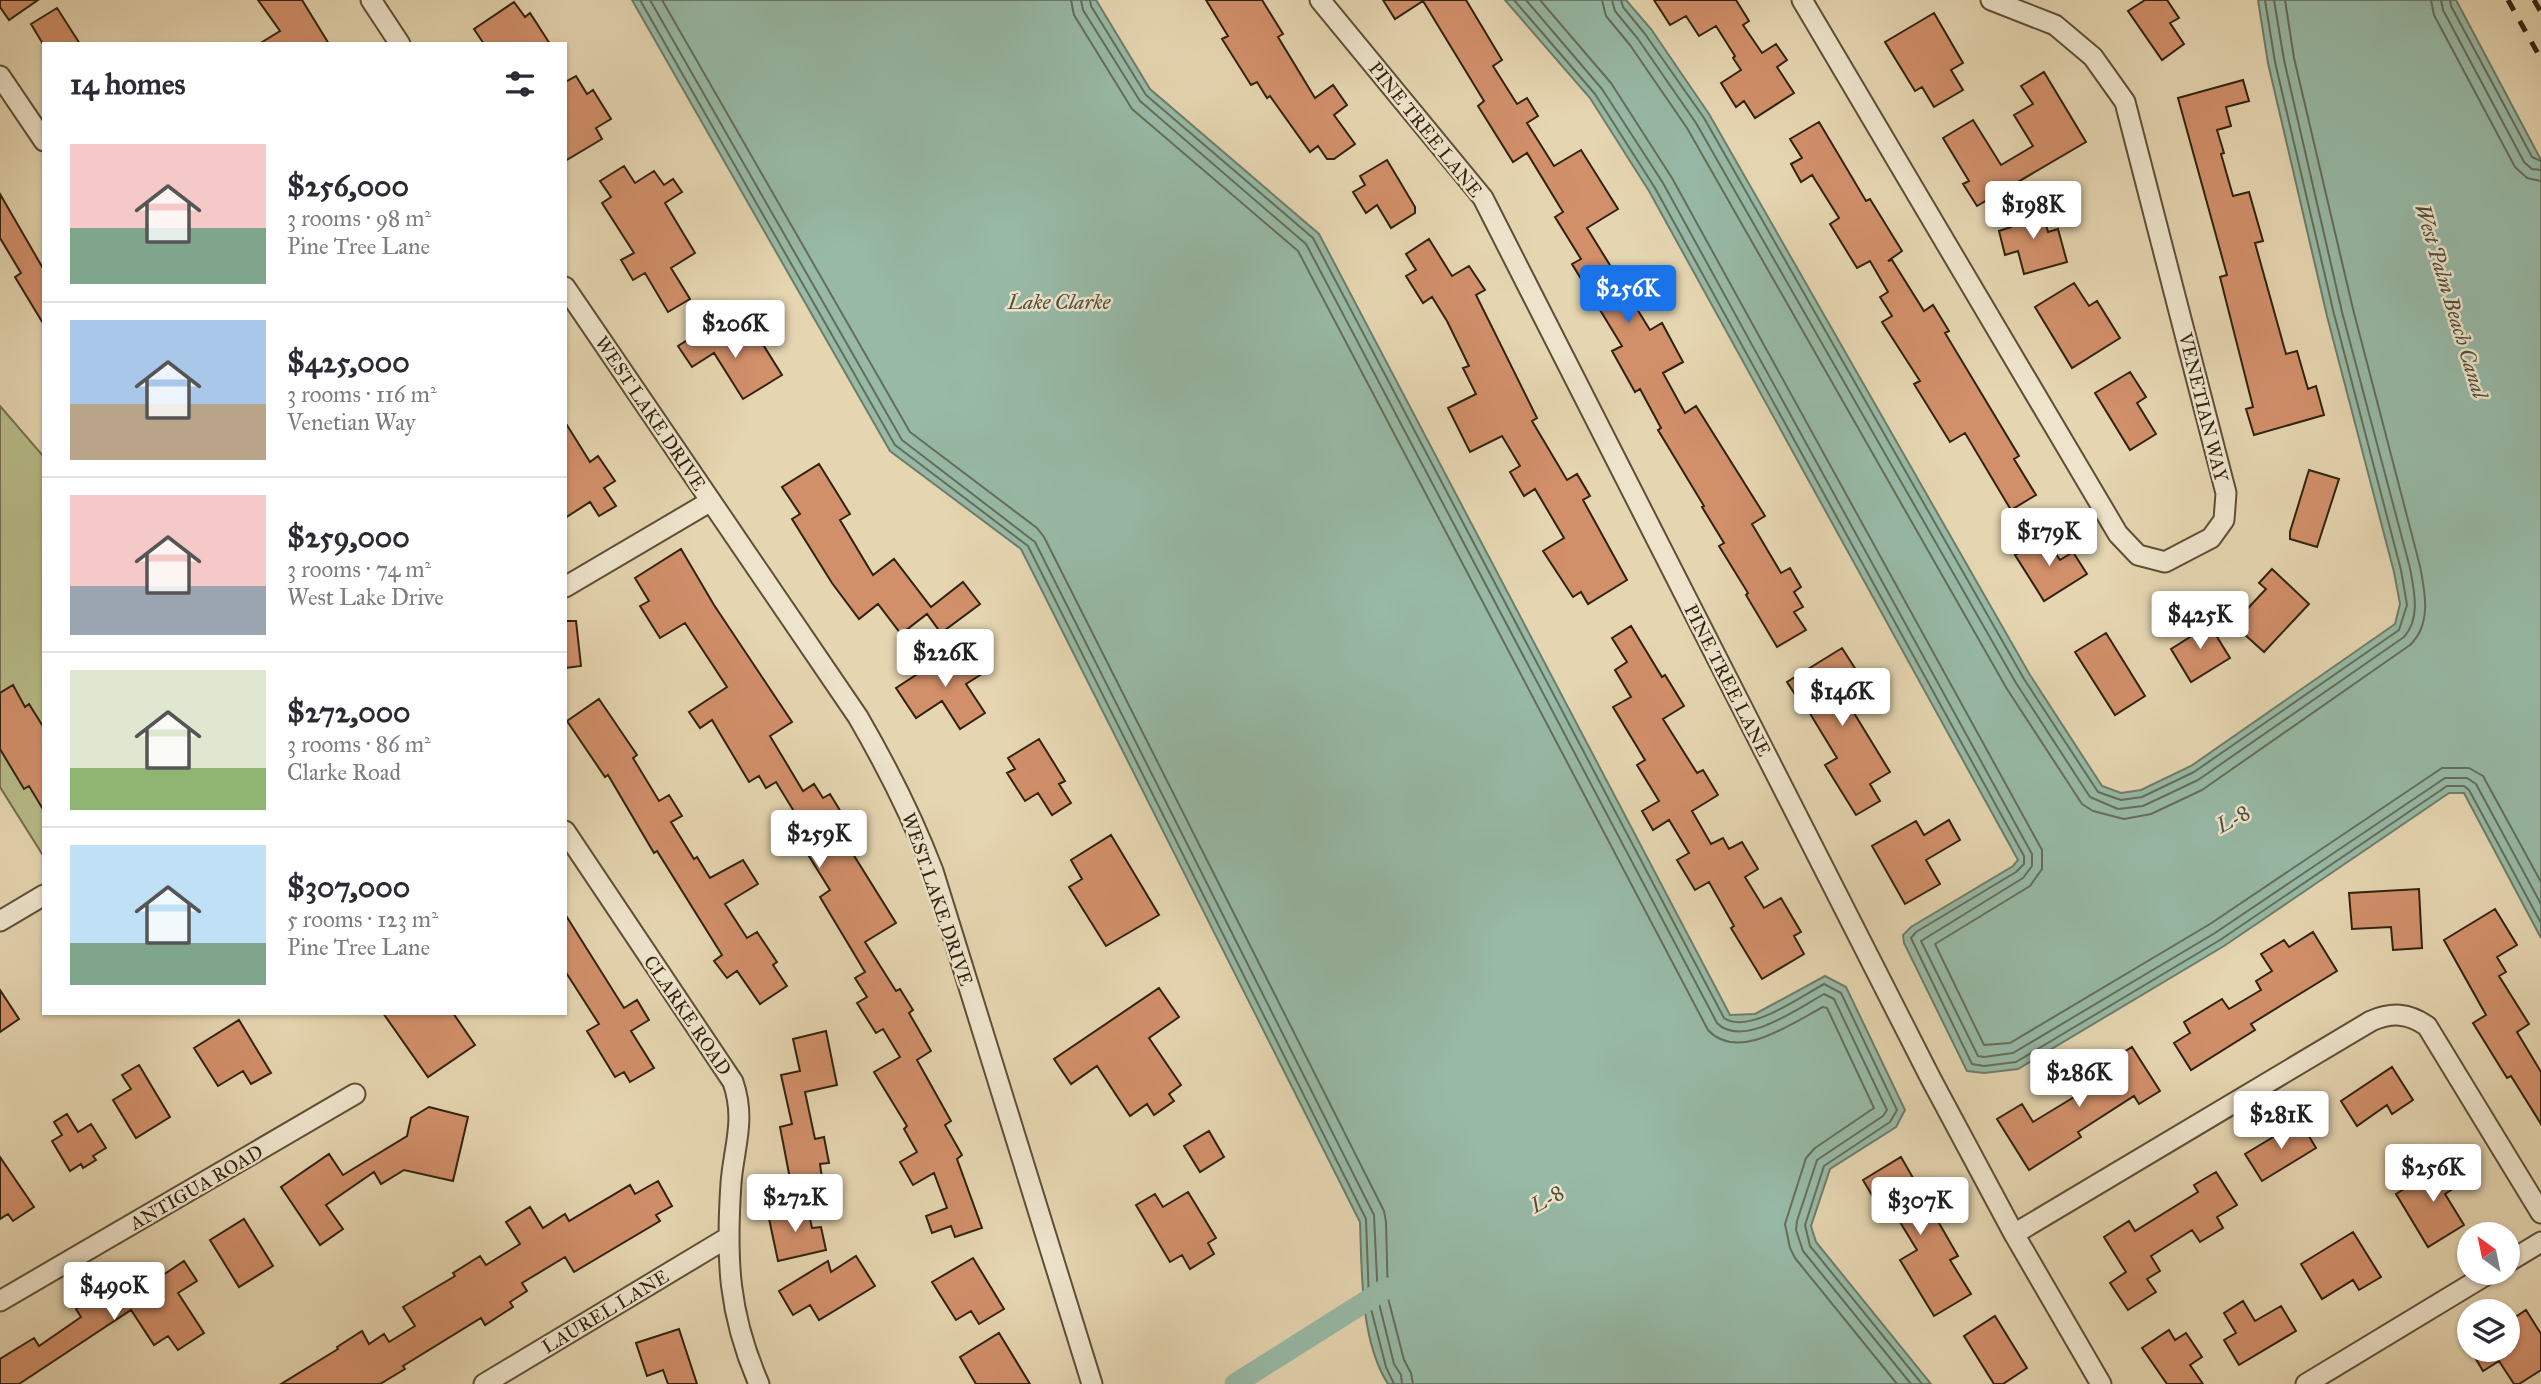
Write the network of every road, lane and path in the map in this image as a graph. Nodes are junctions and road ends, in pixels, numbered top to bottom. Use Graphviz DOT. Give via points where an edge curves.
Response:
graph roads {
  1 [pos="370,0"];
  2 [pos="1320,0"];
  3 [pos="1802,0"];
  4 [pos="1991,0"];
  5 [pos="399,42"];
  6 [pos="0,76"];
  7 [pos="42,138"];
  8 [pos="567,290"];
  9 [pos="710,501"];
  10 [pos="567,586"];
  11 [pos="567,834"];
  12 [pos="42,896"];
  13 [pos="0,920"];
  14 [pos="355,1094"];
  15 [pos="2541,1213"];
  16 [pos="2014,1234"];
  17 [pos="727,1238"];
  18 [pos="2541,1242"];
  19 [pos="2520,1255"];
  20 [pos="2470,1285"];
  21 [pos="0,1301"];
  22 [pos="484,1384"];
  23 [pos="759,1384"];
  24 [pos="1093,1384"];
  25 [pos="2101,1384"];
  26 [pos="2306,1384"];
  1 -- 5 [label="street"];
  2 -- 16 [label="street, PINE TREE LANE" via="1483,198"];
  3 -- 4 [label="street, VENETIAN WAY" via="2118,534 2138,555 2165,562 2211,538 2224,520 2226,493 2126,102 2093,57 2055,25"];
  6 -- 7 [label="street"];
  8 -- 9 [label="street, WEST LAKE DRIVE"];
  9 -- 10 [label="street"];
  9 -- 24 [label="street, WEST LAKE DRIVE" via="858,717 912,817 933,871"];
  11 -- 17 [label="street, CLARKE ROAD" via="733,1082 740,1127"];
  12 -- 13 [label="street"];
  14 -- 21 [label="street, ANTIGUA ROAD"];
  15 -- 16 [label="street" via="2427,1026 2400,1014 2371,1021"];
  16 -- 25 [label="street, PINE TREE LANE"];
  17 -- 22 [label="street, LAUREL LANE"];
  17 -- 23 [label="street, CLARKE ROAD" via="735,1314"];
  18 -- 19 [label="street"];
  20 -- 26 [label="street"];
}
